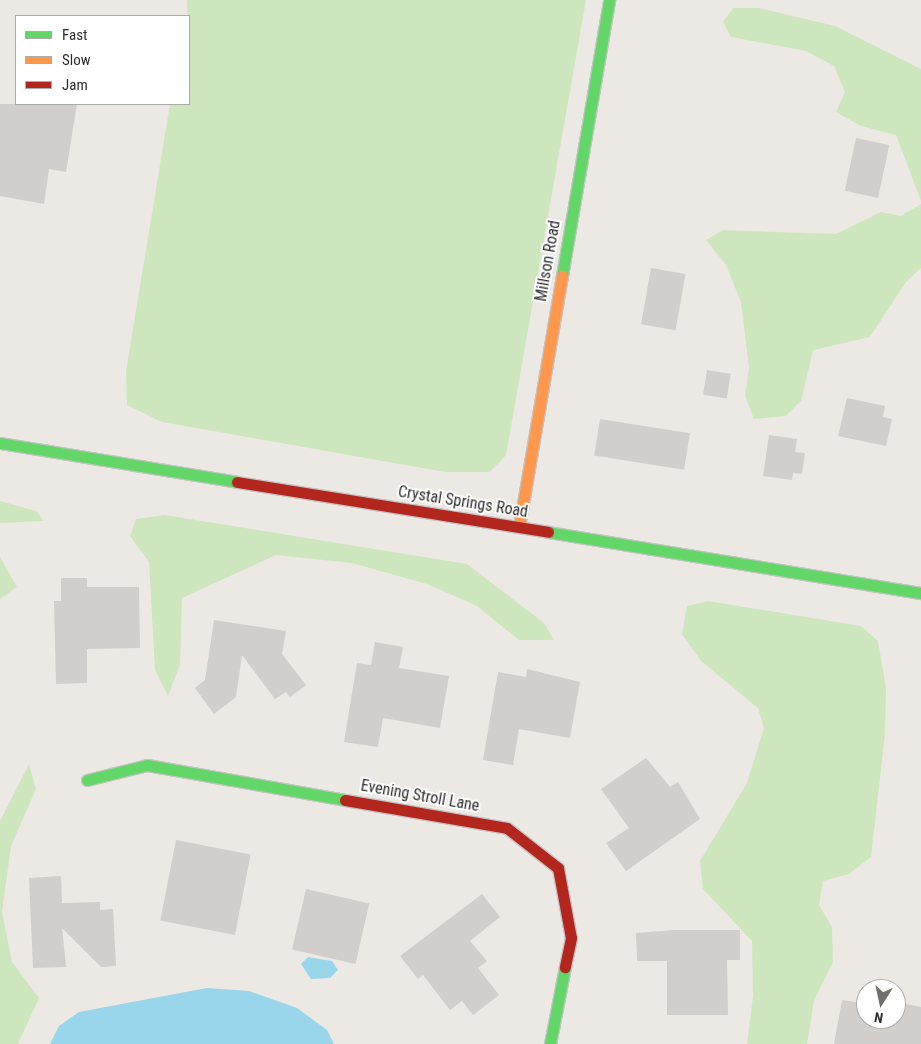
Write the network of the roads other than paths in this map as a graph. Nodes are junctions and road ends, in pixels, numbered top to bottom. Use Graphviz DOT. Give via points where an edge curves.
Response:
graph roads {
  1 [pos="609,0"];
  2 [pos="0,443"];
  3 [pos="519,527"];
  4 [pos="921,593"];
  5 [pos="87,780"];
  6 [pos="550,1044"];
  1 -- 3 [label="street, Millson Road"];
  2 -- 3 [label="street, Crystal Springs Road"];
  3 -- 4 [label="street, Crystal Springs Road"];
  5 -- 6 [label="street, Evening Stroll Lane" via="147,765 507,828 558,868 571,938"];
}
